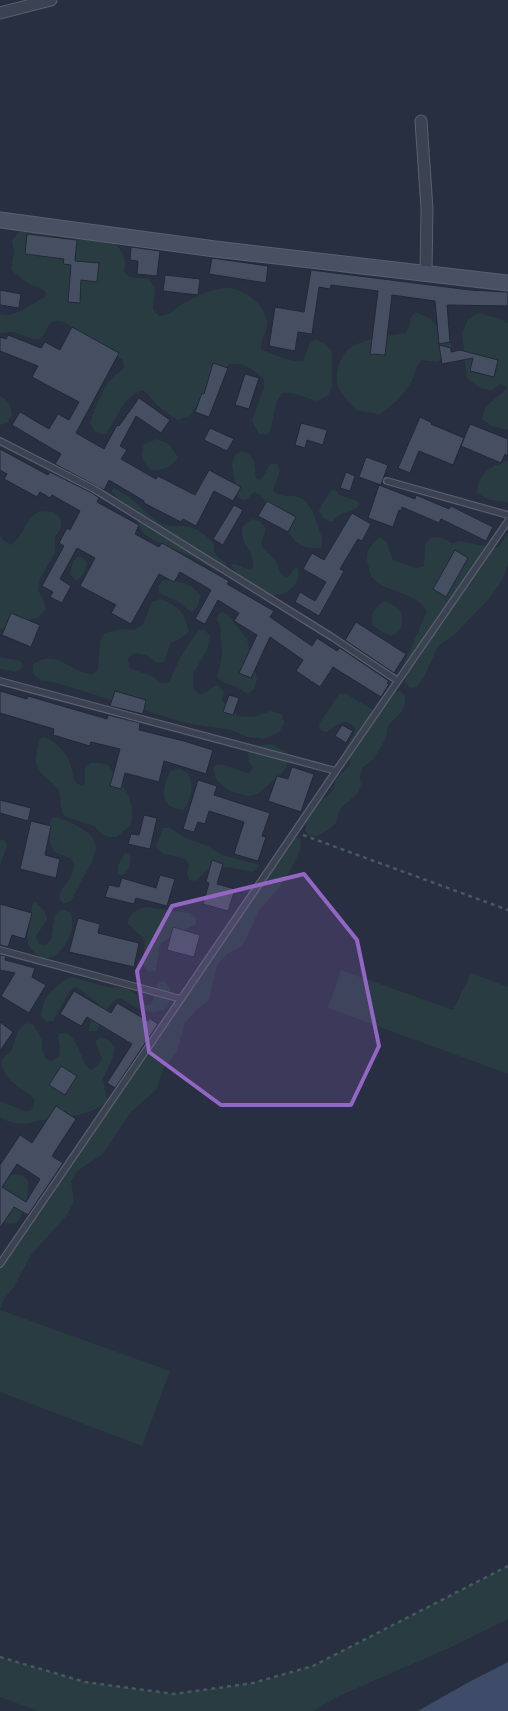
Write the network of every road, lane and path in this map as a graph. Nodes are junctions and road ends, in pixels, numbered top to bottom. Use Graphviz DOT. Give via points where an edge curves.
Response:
graph roads {
  1 [pos="51,0"];
  2 [pos="0,13"];
  3 [pos="421,121"];
  4 [pos="0,220"];
  5 [pos="426,273"];
  6 [pos="508,283"];
  7 [pos="0,441"];
  8 [pos="387,481"];
  9 [pos="508,515"];
  10 [pos="508,521"];
  11 [pos="0,681"];
  12 [pos="398,681"];
  13 [pos="336,771"];
  14 [pos="295,832"];
  15 [pos="508,910"];
  16 [pos="0,950"];
  17 [pos="181,999"];
  18 [pos="0,1264"];
  19 [pos="508,1566"];
  20 [pos="0,1656"];
  1 -- 2 [label="street"];
  3 -- 5 [label="street"];
  4 -- 5 [label="main road"];
  5 -- 6 [label="main road"];
  7 -- 12 [label="lane" via="94,489"];
  8 -- 9 [label="lane"];
  10 -- 12 [label="lane"];
  11 -- 13 [label="lane"];
  12 -- 13 [label="lane"];
  13 -- 14 [label="lane"];
  14 -- 15 [label="path"];
  14 -- 17 [label="lane"];
  16 -- 17 [label="lane"];
  17 -- 18 [label="lane"];
  19 -- 20 [label="path" via="313,1666 253,1683 174,1694 85,1682"];
}
